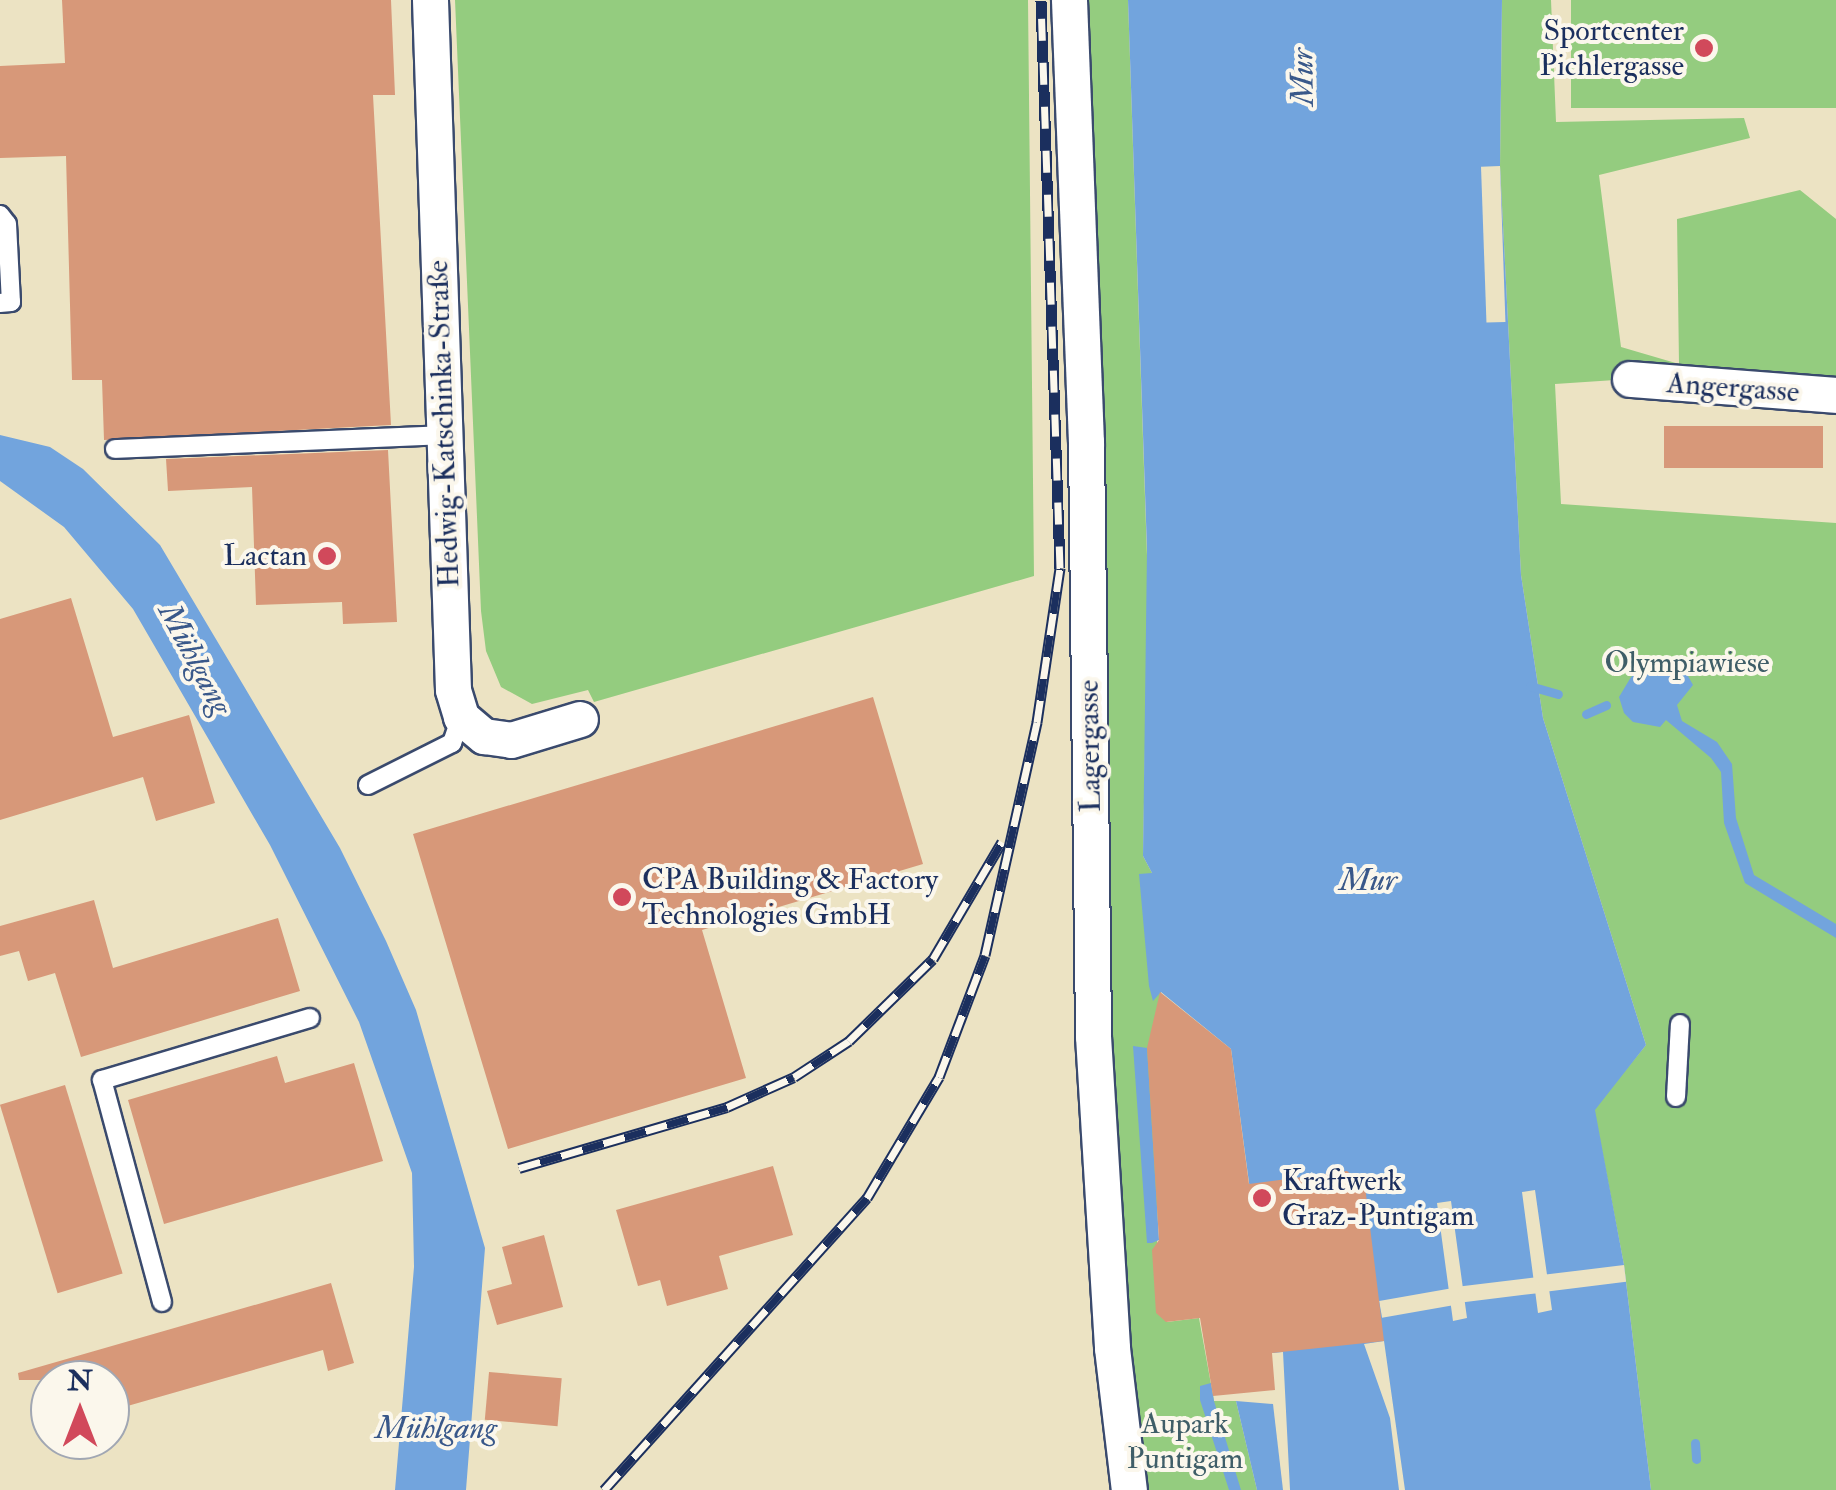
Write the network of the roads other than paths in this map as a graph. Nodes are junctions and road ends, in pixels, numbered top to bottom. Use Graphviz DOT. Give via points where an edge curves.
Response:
graph roads {
  1 [pos="430,0"];
  2 [pos="1069,0"];
  3 [pos="0,215"];
  4 [pos="0,303"];
  5 [pos="1630,379"];
  6 [pos="1836,395"];
  7 [pos="444,435"];
  8 [pos="115,449"];
  9 [pos="461,717"];
  10 [pos="580,719"];
  11 [pos="368,785"];
  12 [pos="310,1018"];
  13 [pos="1680,1024"];
  14 [pos="1676,1096"];
  15 [pos="162,1302"];
  16 [pos="1129,1490"];
  1 -- 7 [label="street, Hedwig-Katschinka-Straße"];
  2 -- 16 [label="street, Lagergasse" via="1086,442 1093,1036 1112,1348"];
  3 -- 4 [label="lane" via="7,224 11,302"];
  5 -- 6 [label="street, Angergasse"];
  7 -- 8 [label="lane"];
  7 -- 9 [label="street, Hedwig-Katschinka-Straße" via="453,690"];
  9 -- 10 [label="street" via="484,736 511,740"];
  9 -- 11 [label="lane" via="452,743"];
  12 -- 15 [label="lane" via="102,1080"];
  13 -- 14 [label="lane"];
}
